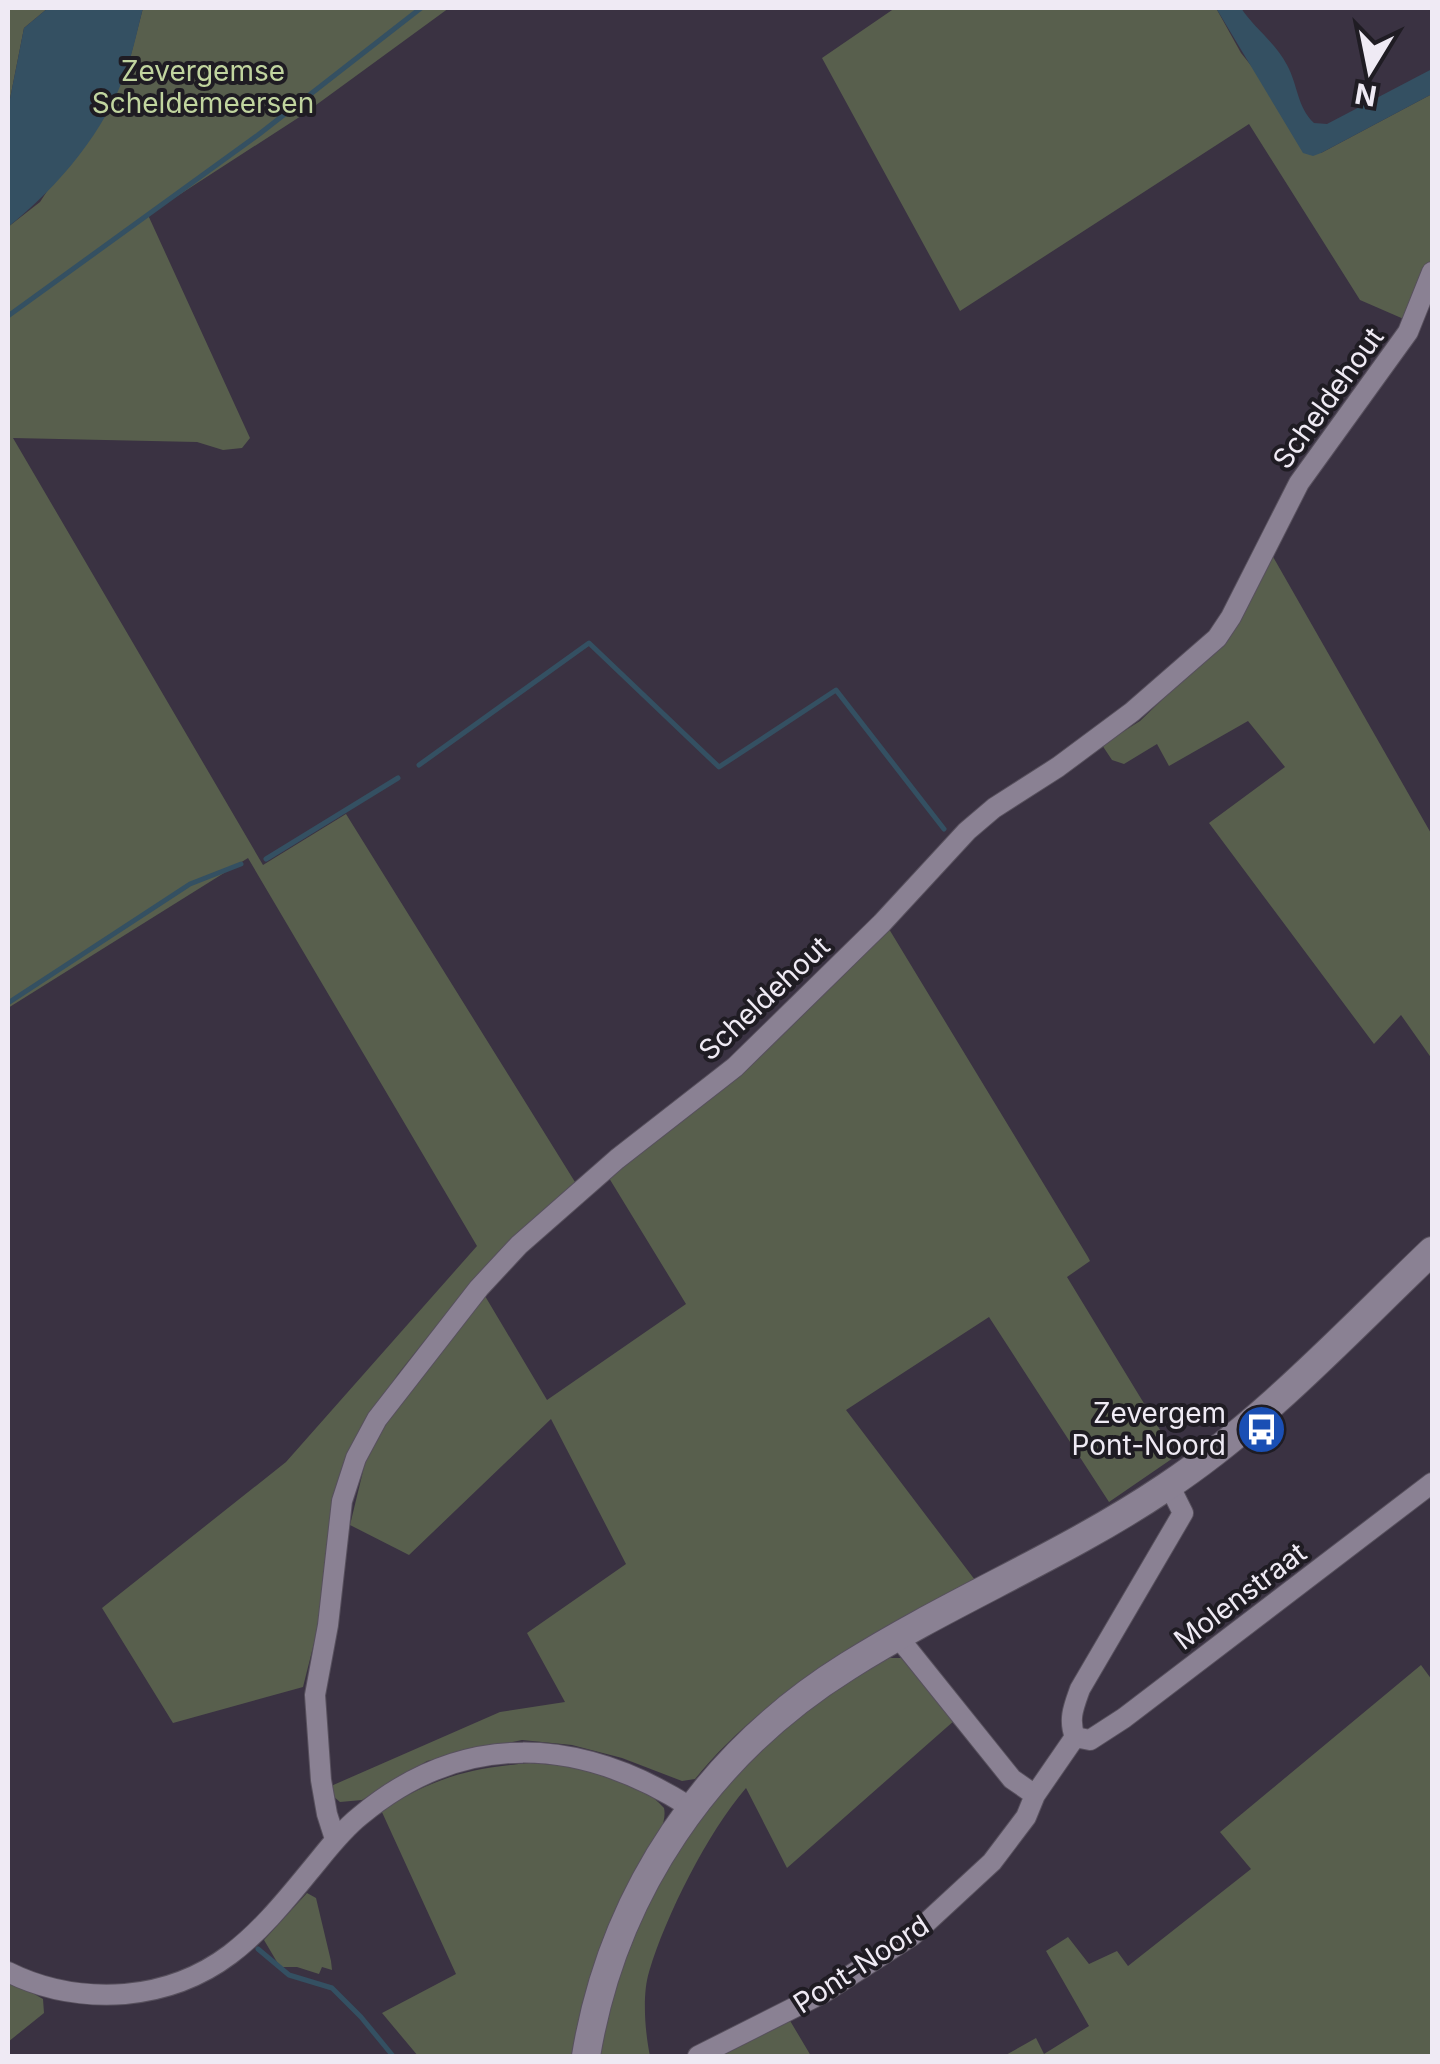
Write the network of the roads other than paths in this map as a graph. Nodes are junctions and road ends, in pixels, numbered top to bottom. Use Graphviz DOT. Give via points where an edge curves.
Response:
graph roads {
  1 [pos="1432,272"];
  2 [pos="1432,1251"];
  3 [pos="1432,1484"];
  4 [pos="1169,1486"];
  5 [pos="898,1636"];
  6 [pos="1075,1738"];
  7 [pos="1034,1795"];
  8 [pos="690,1806"];
  9 [pos="336,1839"];
  10 [pos="8,1972"];
  11 [pos="586,2056"];
  12 [pos="698,2056"];
  1 -- 9 [label="street, Scheldehout" via="1408,332 1299,483 1216,638 1132,712 967,831 735,1067 519,1245 377,1419 342,1501 315,1695 321,1780"];
  2 -- 4 [label="street" via="1259,1414"];
  3 -- 6 [label="street, Molenstraat" via="1124,1718 1090,1740"];
  4 -- 5 [label="street"];
  4 -- 6 [label="street" via="1182,1514 1080,1688 1071,1714"];
  5 -- 7 [label="street" via="1012,1778"];
  5 -- 8 [label="street" via="775,1719"];
  6 -- 7 [label="street, Pont-Noord"];
  7 -- 12 [label="street, Pont-Noord" via="992,1862 914,1935 823,1993"];
  8 -- 9 [label="street" via="598,1761 498,1754 436,1770 388,1794"];
  8 -- 11 [label="street" via="636,1894 604,1978"];
  9 -- 10 [label="street" via="248,1940 197,1977 153,1991 107,1995 33,1984"];
}
